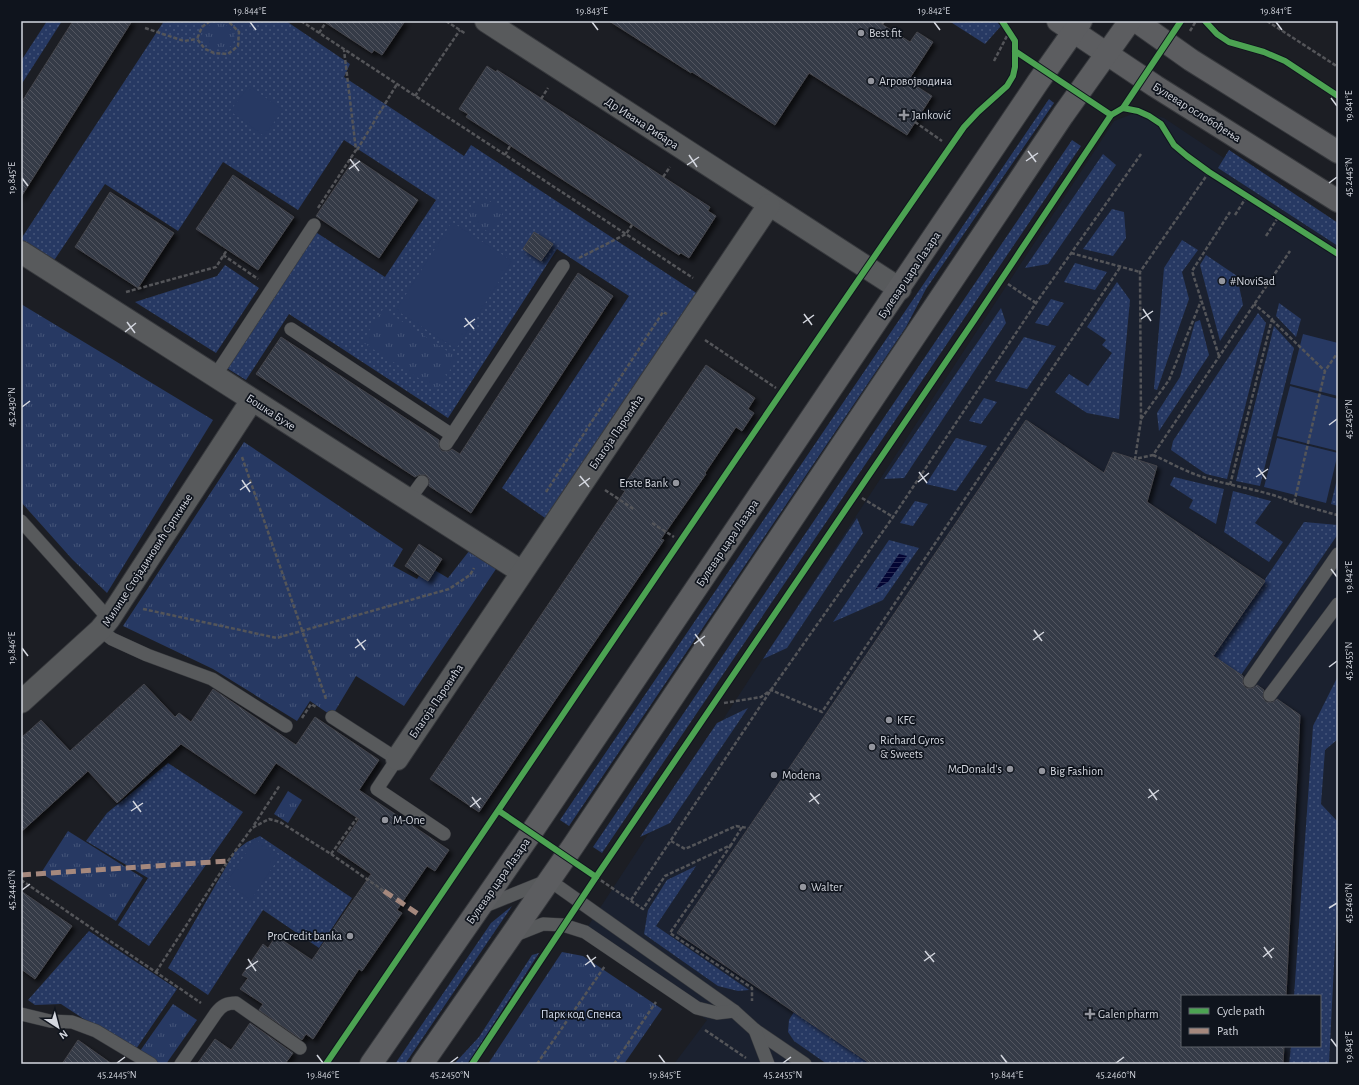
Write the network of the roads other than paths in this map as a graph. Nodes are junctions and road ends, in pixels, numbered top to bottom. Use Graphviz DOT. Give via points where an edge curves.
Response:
graph roads {
  1 [pos="486,21"];
  2 [pos="1130,21"];
  3 [pos="1136,21"];
  4 [pos="1071,25"];
  5 [pos="1106,54"];
  6 [pos="1338,152"];
  7 [pos="1338,201"];
  8 [pos="769,205"];
  9 [pos="314,225"];
  10 [pos="21,252"];
  11 [pos="563,266"];
  12 [pos="900,289"];
  13 [pos="291,329"];
  14 [pos="215,376"];
  15 [pos="252,400"];
  16 [pos="422,482"];
  17 [pos="409,500"];
  18 [pos="21,520"];
  19 [pos="1338,554"];
  20 [pos="522,572"];
  21 [pos="1338,604"];
  22 [pos="105,625"];
  23 [pos="1250,681"];
  24 [pos="1270,695"];
  25 [pos="21,702"];
  26 [pos="332,717"];
  27 [pos="286,726"];
  28 [pos="397,759"];
  29 [pos="444,834"];
  30 [pos="549,880"];
  31 [pos="479,909"];
  32 [pos="511,937"];
  33 [pos="734,1011"];
  34 [pos="21,1014"];
  35 [pos="755,1030"];
  36 [pos="300,1048"];
  37 [pos="425,1061"];
  38 [pos="151,1064"];
  39 [pos="182,1064"];
  40 [pos="371,1064"];
  41 [pos="768,1064"];
  42 [pos="805,1064"];
  1 -- 8 [label="street, Др Ивана Рибара"];
  2 -- 5 [label="main road"];
  3 -- 6 [label="main road" via="1191,60"];
  4 -- 5 [label="main road, Булевар ослобођења"];
  4 -- 12 [label="main road, Булевар цара Лазара" via="1038,82"];
  5 -- 7 [label="main road, Булевар ослобођења"];
  5 -- 30 [label="main road"];
  8 -- 12 [label="street, Др Ивана Рибара"];
  8 -- 20 [label="street, Благоја Паровића"];
  9 -- 14 [label="lane"];
  10 -- 14 [label="street, Бошка Бухе"];
  11 -- 13 [label="lane" via="449,440"];
  12 -- 31 [label="main road, Булевар цара Лазара"];
  14 -- 15 [label="street, Бошка Бухе"];
  15 -- 17 [label="street, Бошка Бухе"];
  15 -- 22 [label="street, Милице Стојадиновић Српкиње"];
  16 -- 17 [label="lane"];
  17 -- 20 [label="street, Бошка Бухе"];
  18 -- 22 [label="lane"];
  19 -- 23 [label="lane"];
  20 -- 28 [label="street, Благоја Паровића"];
  21 -- 24 [label="lane"];
  22 -- 25 [label="street, Милице Стојадиновић Српкиње"];
  22 -- 27 [label="lane" via="112,639 212,679"];
  26 -- 28 [label="lane"];
  28 -- 29 [label="lane" via="377,789"];
  30 -- 31 [label="lane"];
  30 -- 32 [label="main road"];
  30 -- 33 [label="lane"];
  31 -- 40 [label="main road, Булевар цара Лазара"];
  32 -- 33 [label="lane" via="543,924 586,932 697,1008 717,1013"];
  32 -- 37 [label="main road"];
  33 -- 35 [label="lane"];
  34 -- 38 [label="lane" via="50,1021 72,1022 96,1031"];
  35 -- 41 [label="lane"];
  35 -- 42 [label="lane"];
  36 -- 39 [label="lane" via="236,1003 227,1003 219,1008"];
}
